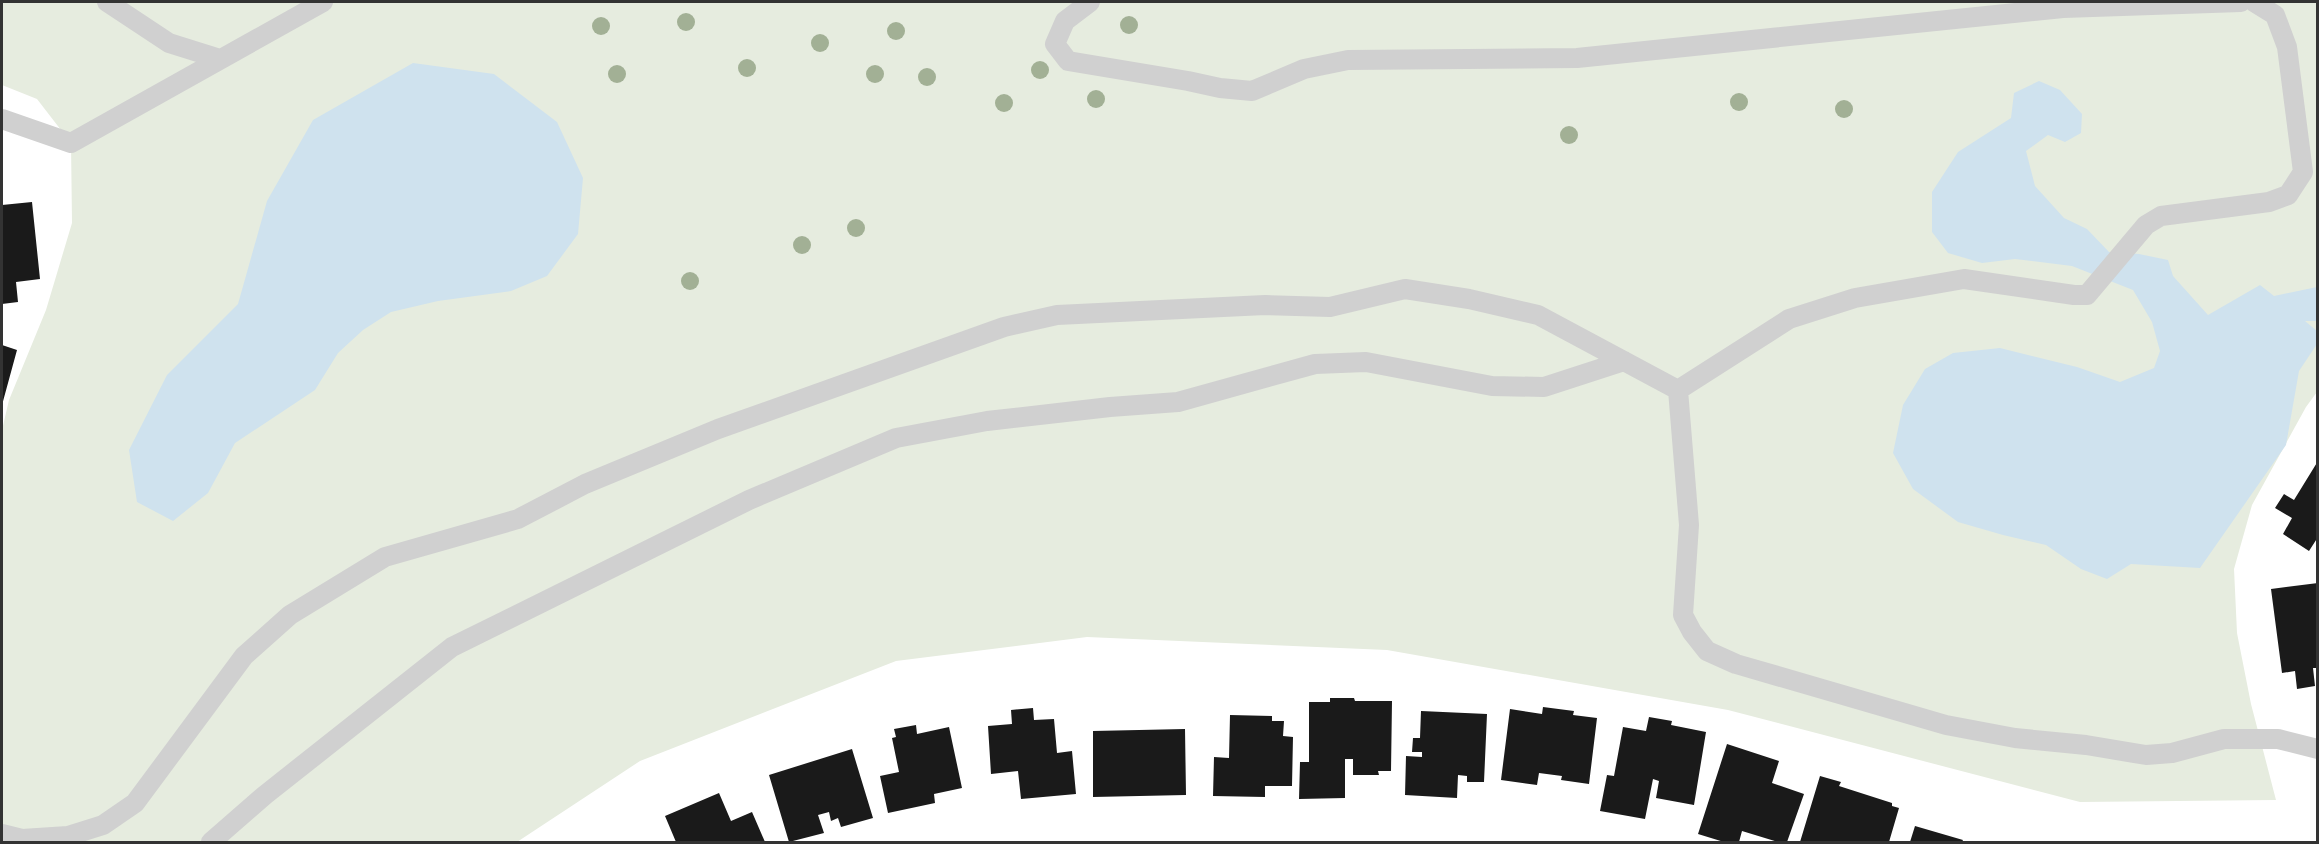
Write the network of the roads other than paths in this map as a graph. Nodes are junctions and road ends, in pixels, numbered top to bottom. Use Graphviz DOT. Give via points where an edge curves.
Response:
graph roads {
  1 [pos="107,2"];
  2 [pos="322,2"];
  3 [pos="1090,2"];
  4 [pos="2241,2"];
  5 [pos="2254,2"];
  6 [pos="220,59"];
  7 [pos="2,119"];
  8 [pos="1624,361"];
  9 [pos="1678,390"];
  10 [pos="2318,749"];
  11 [pos="2,834"];
  12 [pos="211,843"];
  1 -- 6 [label="lane" via="169,43"];
  2 -- 6 [label="lane"];
  3 -- 4 [label="lane" via="1065,21 1056,44 1068,61 1252,91 1304,69 1348,60 1577,58 2063,8"];
  5 -- 9 [label="lane" via="2275,15 2287,47 2302,172 2288,195 2269,202 2161,216 2146,225 2086,295 1964,279 1855,298 1789,319"];
  6 -- 7 [label="lane" via="72,143"];
  8 -- 9 [label="lane"];
  8 -- 11 [label="lane" via="1538,315 1405,289 1330,307 1265,305 1057,315 1004,327 718,429 585,484 518,519 385,556 290,615 244,656 135,803 103,825 68,836 22,839"];
  8 -- 12 [label="lane" via="1544,387 1492,386 1366,362 1315,364 1178,402 987,421 896,438 749,500 452,647 265,795"];
  9 -- 10 [label="lane" via="1689,525 1683,615 1707,651 1946,725 2014,738 2146,755 2172,753 2224,739 2278,739"];
}
